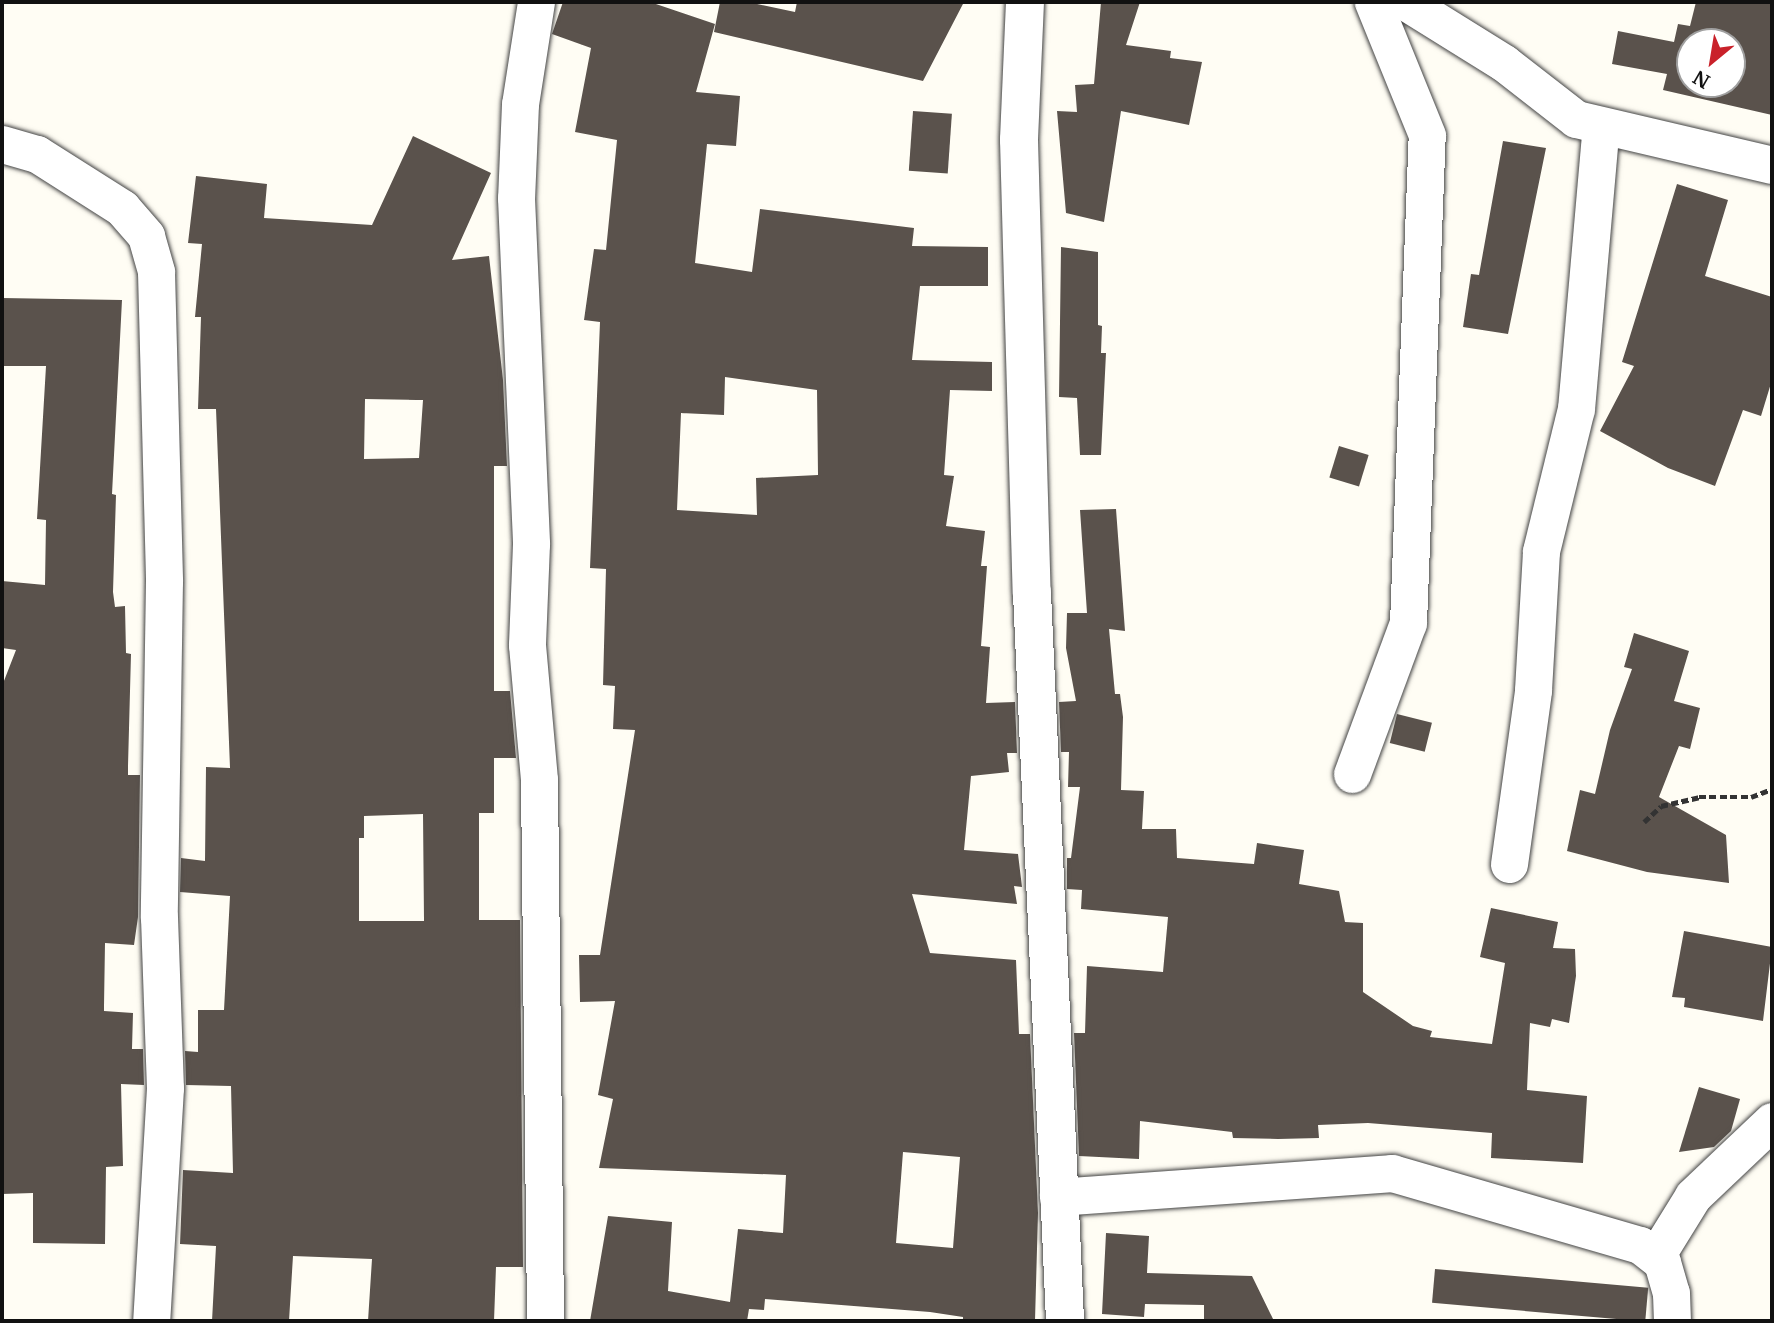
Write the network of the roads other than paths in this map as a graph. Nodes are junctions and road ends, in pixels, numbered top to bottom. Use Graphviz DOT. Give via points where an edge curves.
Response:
graph roads {
  1 [pos="536,2"];
  2 [pos="1026,2"];
  3 [pos="1373,2"];
  4 [pos="1406,2"];
  5 [pos="1589,123"];
  6 [pos="2,144"];
  7 [pos="1772,165"];
  8 [pos="1352,774"];
  9 [pos="1509,864"];
  10 [pos="1772,1121"];
  11 [pos="1058,1197"];
  12 [pos="1657,1256"];
  13 [pos="151,1321"];
  14 [pos="545,1321"];
  15 [pos="1065,1321"];
  16 [pos="1672,1321"];
  1 -- 14 [label="street" via="520,104 516,198 531,544 527,645 539,780"];
  2 -- 11 [label="street" via="1019,140"];
  3 -- 8 [label="street" via="1427,135 1408,622"];
  4 -- 5 [label="street"];
  5 -- 7 [label="street"];
  5 -- 9 [label="street" via="1576,409 1541,551 1533,690"];
  6 -- 13 [label="street" via="37,154 122,208 146,236 156,272 164,581 159,917 165,1088"];
  10 -- 12 [label="street" via="1693,1196"];
  11 -- 12 [label="street" via="1392,1173 1640,1245"];
  11 -- 15 [label="street"];
  12 -- 16 [label="street" via="1671,1293"];
}
